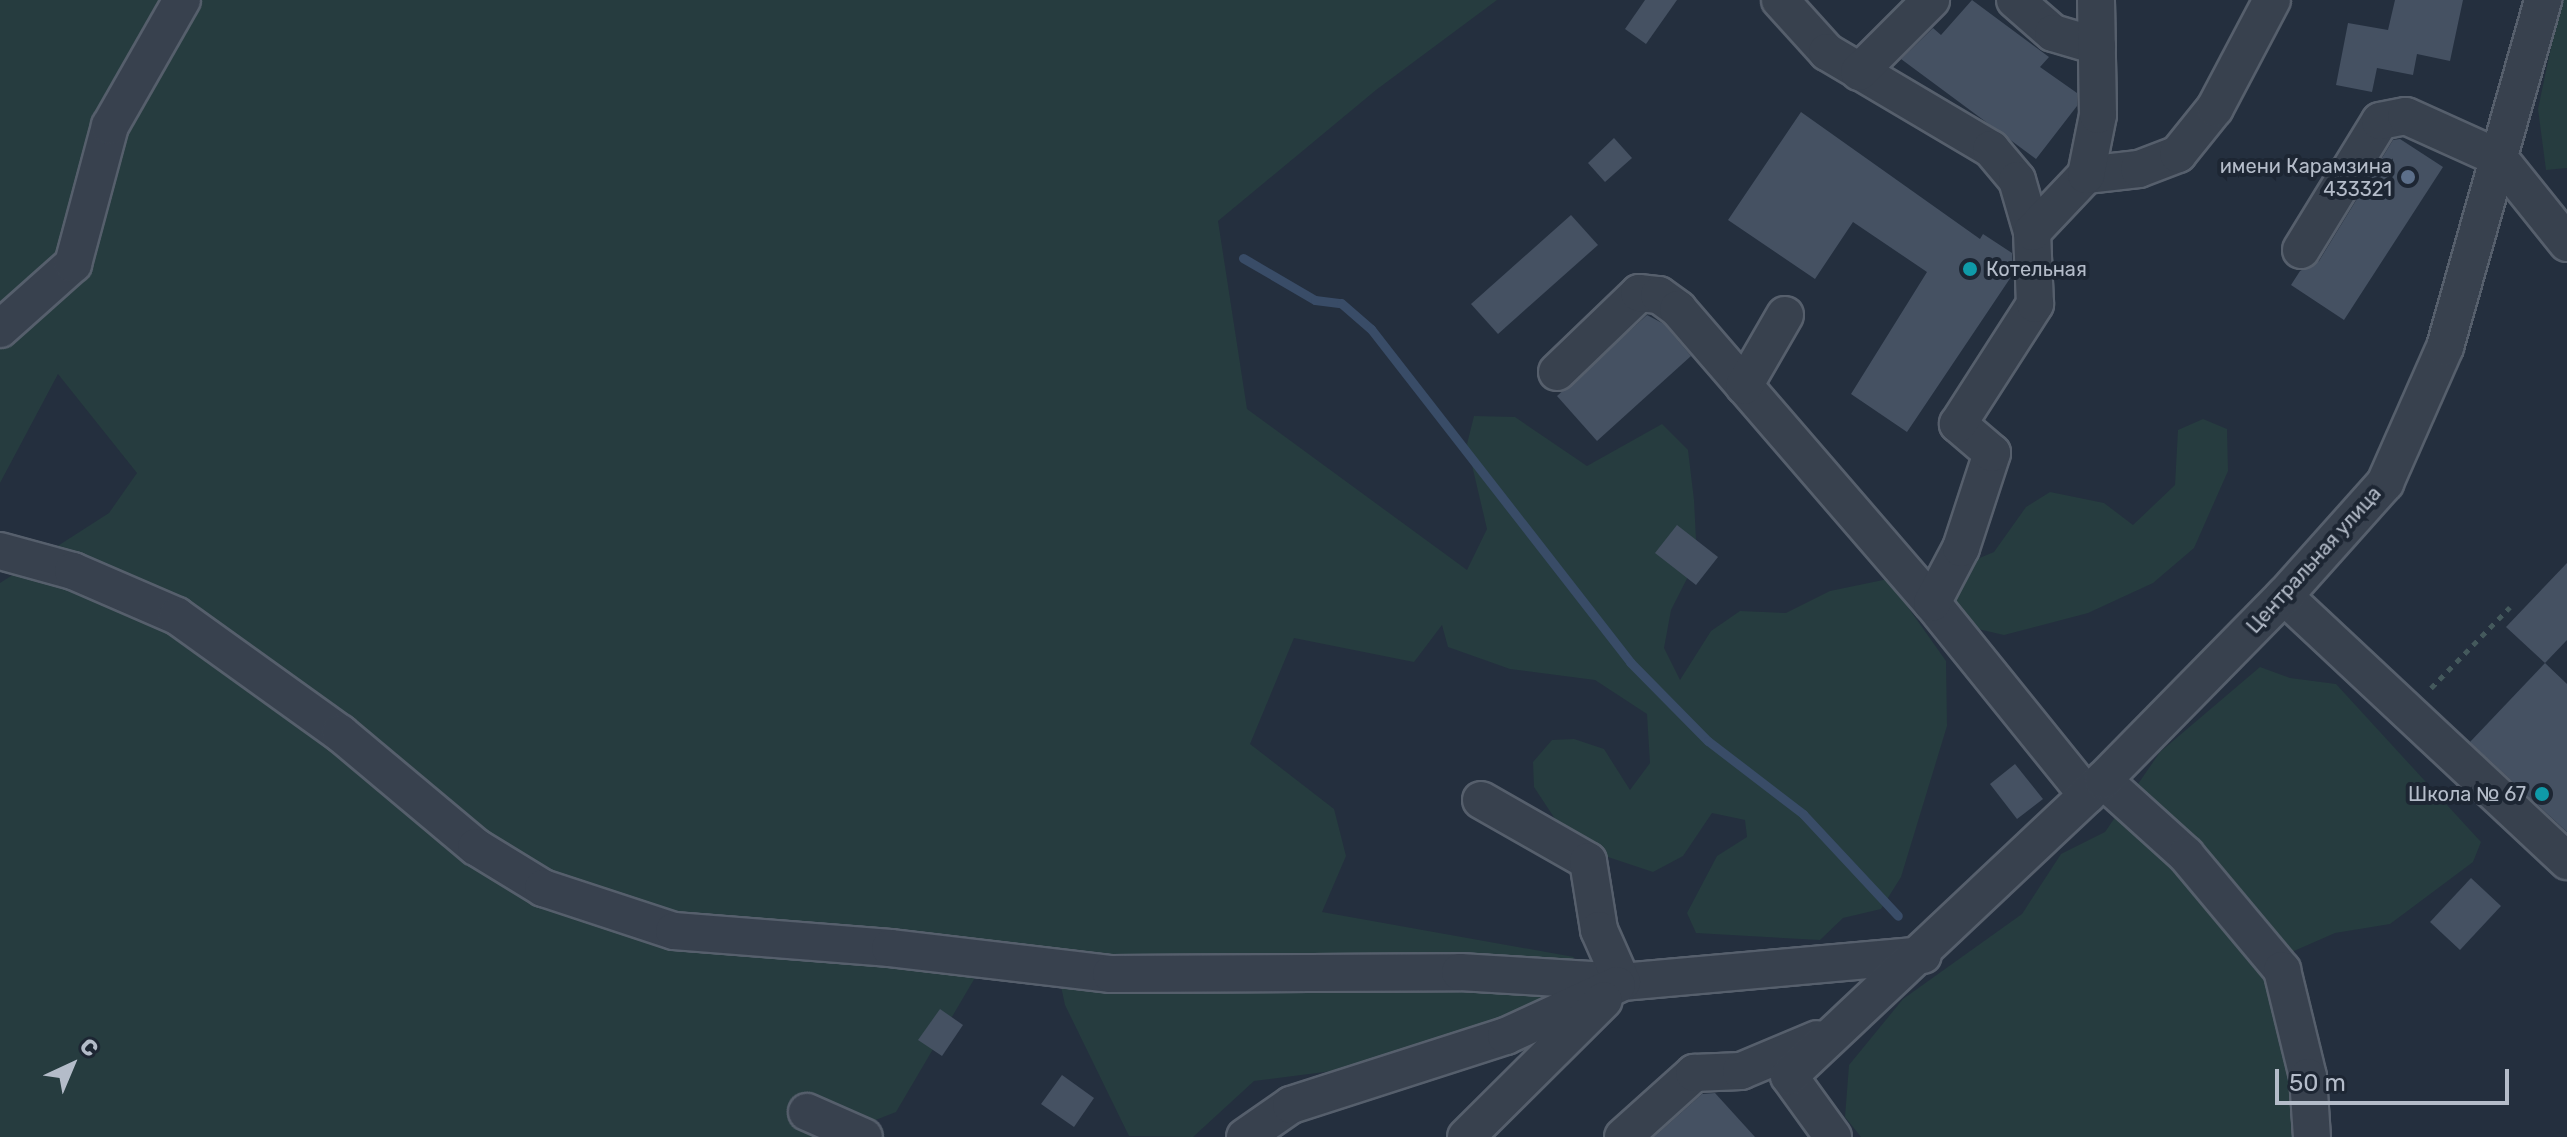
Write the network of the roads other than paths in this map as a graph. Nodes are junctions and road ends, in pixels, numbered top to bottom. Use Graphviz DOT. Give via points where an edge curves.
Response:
graph roads {
  1 [pos="182,0"];
  2 [pos="1780,0"];
  3 [pos="1931,0"];
  4 [pos="2015,0"];
  5 [pos="2096,0"];
  6 [pos="2272,0"];
  7 [pos="2543,0"];
  8 [pos="2097,46"];
  9 [pos="1859,72"];
  10 [pos="2499,158"];
  11 [pos="2086,175"];
  12 [pos="2032,232"];
  13 [pos="2567,243"];
  14 [pos="2301,250"];
  15 [pos="1785,315"];
  16 [pos="0,329"];
  17 [pos="1557,372"];
  18 [pos="1744,386"];
  19 [pos="0,551"];
  20 [pos="2284,596"];
  21 [pos="1932,603"];
  22 [pos="2095,788"];
  23 [pos="1481,800"];
  24 [pos="2567,861"];
  25 [pos="1923,955"];
  26 [pos="1622,982"];
  27 [pos="1837,1031"];
  28 [pos="807,1112"];
  29 [pos="864,1137"];
  30 [pos="1245,1137"];
  31 [pos="1466,1137"];
  32 [pos="1623,1137"];
  33 [pos="1833,1137"];
  34 [pos="2312,1137"];
  1 -- 16 [label="street" via="110,126 73,264"];
  2 -- 9 [label="street" via="1827,52"];
  3 -- 9 [label="street"];
  4 -- 8 [label="street" via="2053,33"];
  5 -- 8 [label="street"];
  6 -- 11 [label="street" via="2215,108 2178,154 2139,169"];
  7 -- 10 [label="street, Центральная улица"];
  8 -- 11 [label="street" via="2098,115"];
  9 -- 12 [label="street" via="1991,149 2017,180"];
  10 -- 13 [label="street"];
  10 -- 14 [label="street" via="2406,116 2380,121"];
  10 -- 20 [label="street, Центральная улица" via="2445,347 2385,483"];
  11 -- 12 [label="street"];
  12 -- 21 [label="street" via="2035,304 1958,424 1992,453 1961,548"];
  15 -- 18 [label="street"];
  17 -- 18 [label="street" via="1639,293 1659,295 1678,309"];
  18 -- 21 [label="street"];
  19 -- 26 [label="street" via="73,571 177,616 340,733 476,847 543,888 674,931 890,948 1111,974 1460,972"];
  20 -- 22 [label="street, Центральная улица"];
  20 -- 24 [label="street"];
  21 -- 22 [label="street"];
  22 -- 25 [label="street, Центральная улица"];
  22 -- 34 [label="street" via="2186,855 2282,970 2308,1077"];
  23 -- 26 [label="street" via="1588,861 1599,930"];
  25 -- 26 [label="street"];
  25 -- 27 [label="street, Центральная улица"];
  26 -- 30 [label="street" via="1506,1036 1291,1105"];
  26 -- 31 [label="street"];
  27 -- 32 [label="street" via="1741,1071 1694,1073"];
  27 -- 33 [label="street, Центральная улица" via="1789,1076"];
  28 -- 29 [label="street"];
}
